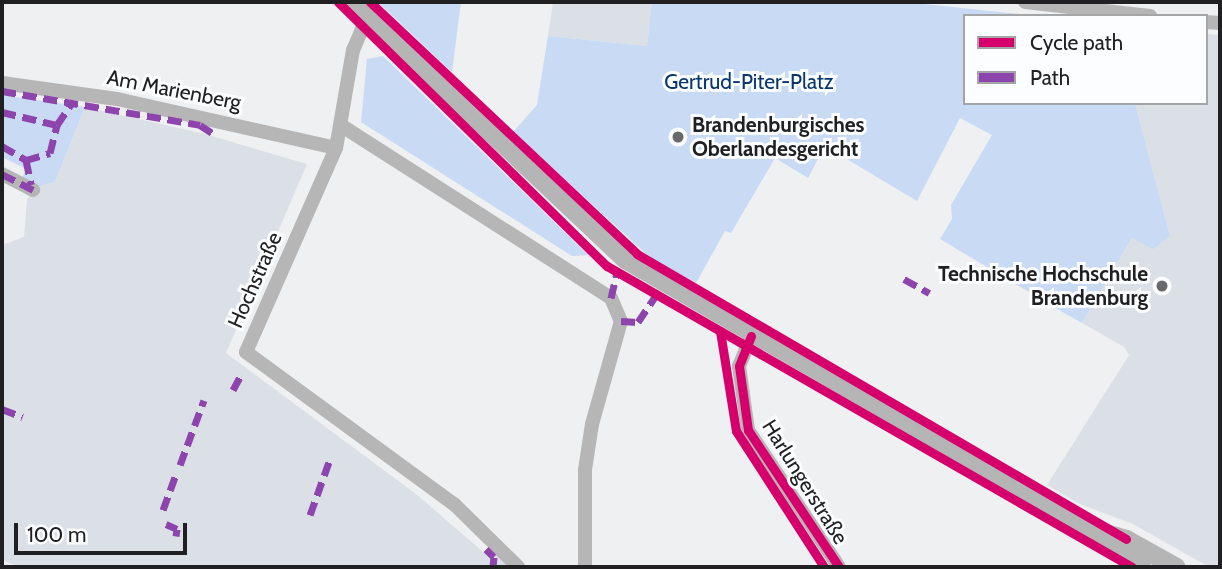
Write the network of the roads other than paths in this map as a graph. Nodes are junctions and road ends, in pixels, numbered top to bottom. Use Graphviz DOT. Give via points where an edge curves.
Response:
graph roads {
  1 [pos="1025,2"];
  2 [pos="1053,3"];
  3 [pos="360,8"];
  4 [pos="1135,14"];
  5 [pos="2,83"];
  6 [pos="342,126"];
  7 [pos="336,148"];
  8 [pos="2,174"];
  9 [pos="33,190"];
  10 [pos="753,334"];
  11 [pos="1091,529"];
  12 [pos="518,567"];
  13 [pos="585,567"];
  14 [pos="839,567"];
  15 [pos="1141,567"];
  16 [pos="1176,567"];
  1 -- 2 [label="street"];
  2 -- 4 [label="street"];
  3 -- 6 [label="street, Hochstraße"];
  3 -- 10 [label="street" via="615,251"];
  5 -- 7 [label="street, Am Marienberg" via="117,99"];
  6 -- 7 [label="street, Hochstraße"];
  6 -- 13 [label="street" via="611,298 621,321 592,424 585,470"];
  7 -- 12 [label="street, Hochstraße" via="247,352 454,504"];
  8 -- 9 [label="street"];
  10 -- 11 [label="street"];
  10 -- 14 [label="street, Harlungerstraße" via="739,366 748,430"];
  11 -- 15 [label="street"];
  11 -- 16 [label="street" via="1126,539"];
}
